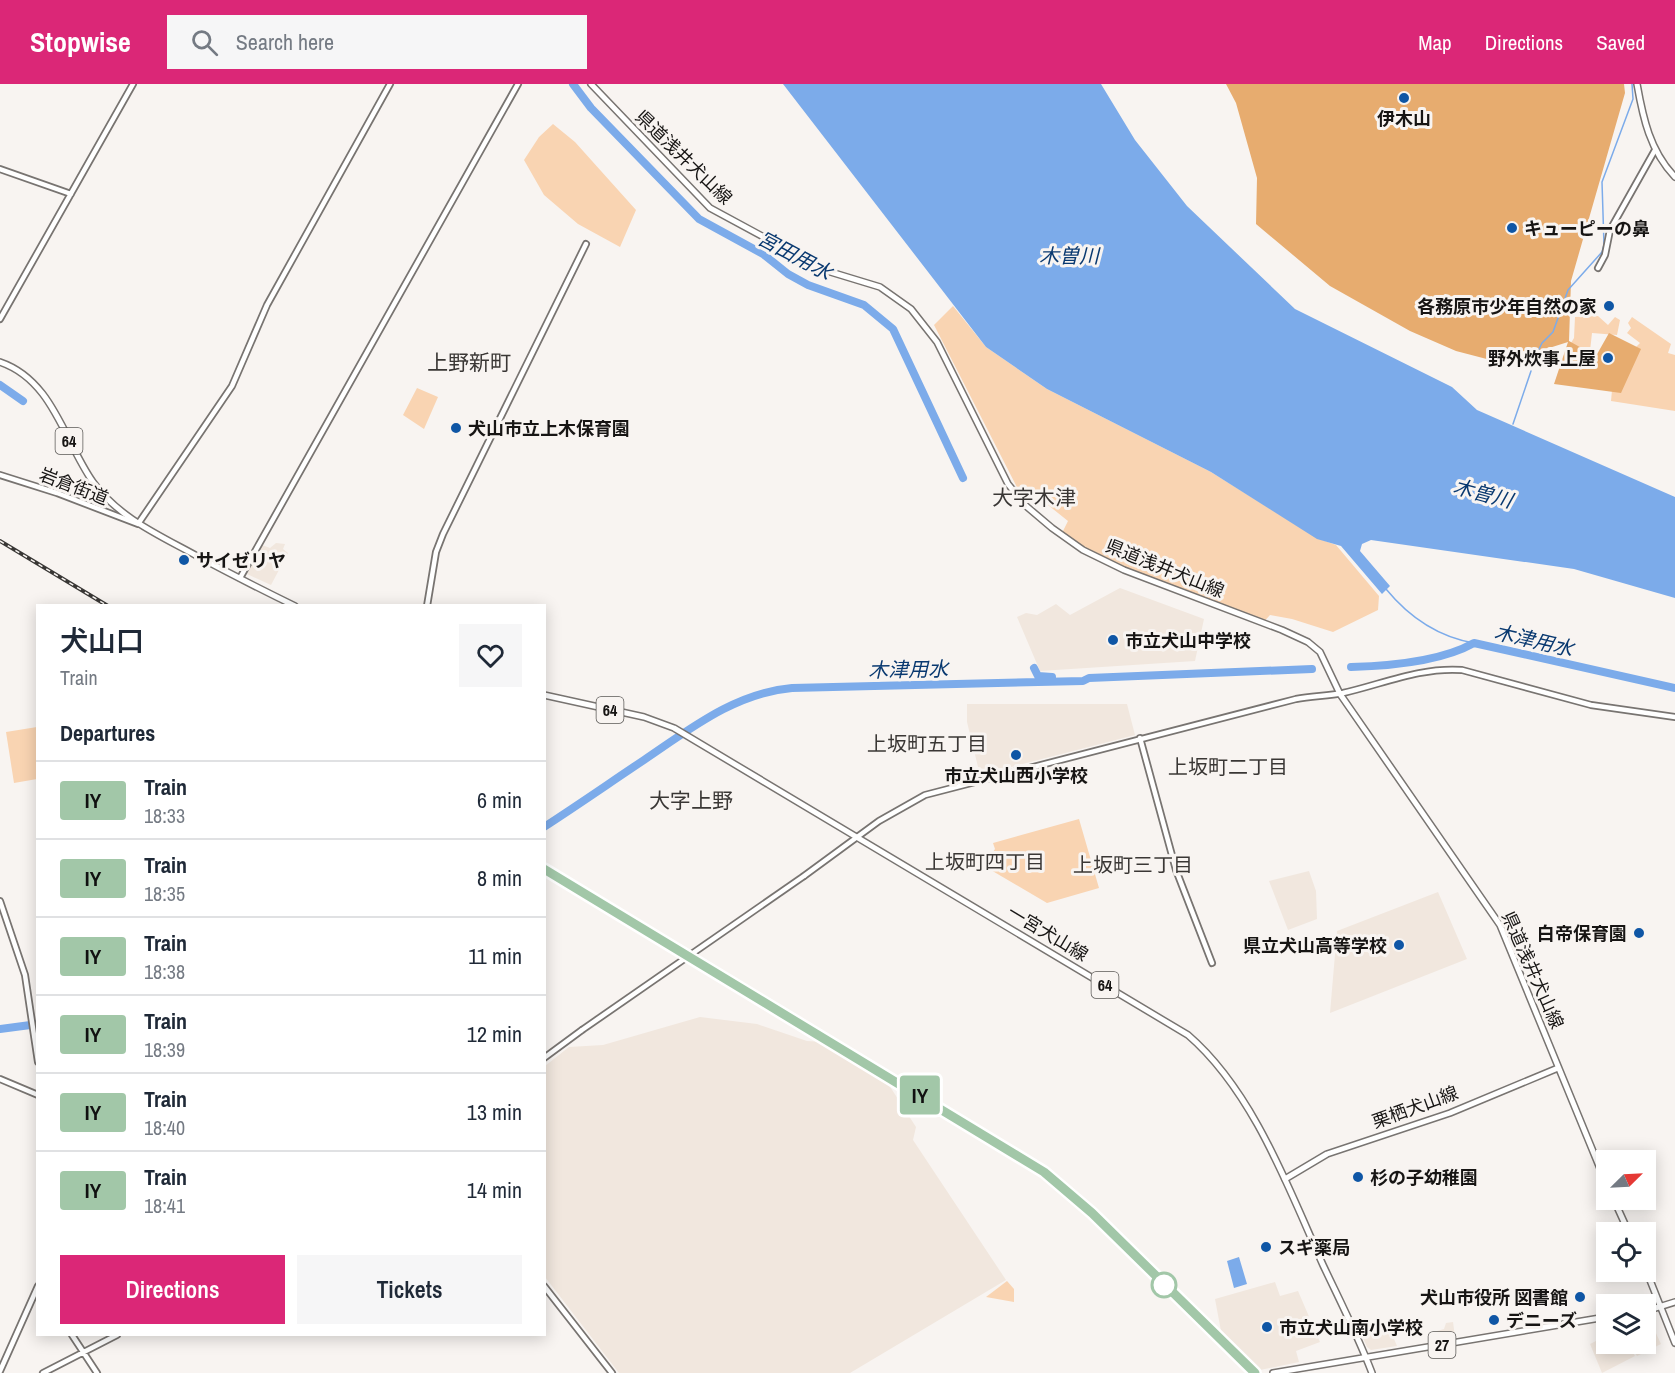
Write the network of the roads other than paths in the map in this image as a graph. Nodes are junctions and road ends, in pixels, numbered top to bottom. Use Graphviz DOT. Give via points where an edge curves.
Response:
graph roads {
  1 [pos="133,84"];
  2 [pos="390,84"];
  3 [pos="519,84"];
  4 [pos="591,84"];
  5 [pos="1637,84"];
  6 [pos="1655,150"];
  7 [pos="0,169"];
  8 [pos="1675,177"];
  9 [pos="71,194"];
  10 [pos="586,244"];
  11 [pos="1598,268"];
  12 [pos="0,319"];
  13 [pos="0,362"];
  14 [pos="0,475"];
  15 [pos="138,524"];
  16 [pos="240,578"];
  17 [pos="291,604"];
  18 [pos="427,604"];
  19 [pos="1340,694"];
  20 [pos="546,695"];
  21 [pos="1675,717"];
  22 [pos="1140,738"];
  23 [pos="857,836"];
  24 [pos="0,902"];
  25 [pos="1212,963"];
  26 [pos="36,1046"];
  27 [pos="546,1057"];
  28 [pos="1558,1068"];
  29 [pos="0,1079"];
  30 [pos="36,1094"];
  31 [pos="1596,1159"];
  32 [pos="1285,1179"];
  33 [pos="1651,1282"];
  34 [pos="546,1289"];
  35 [pos="36,1290"];
  36 [pos="1675,1302"];
  37 [pos="1662,1308"];
  38 [pos="1656,1309"];
  39 [pos="1596,1319"];
  40 [pos="73,1336"];
  41 [pos="115,1336"];
  42 [pos="1675,1342"];
  43 [pos="82,1353"];
  44 [pos="1366,1358"];
  45 [pos="0,1371"];
  46 [pos="1276,1372"];
  47 [pos="43,1373"];
  48 [pos="98,1373"];
  49 [pos="612,1373"];
  50 [pos="1372,1373"];
  1 -- 9 [label="street"];
  2 -- 15 [label="street" via="267,304 228,393"];
  3 -- 16 [label="street"];
  4 -- 19 [label="main road, 県道浅井犬山線" via="710,208 771,241 801,264 880,288 911,309 937,342 1008,484 1052,528 1083,550 1124,570 1308,642 1324,658"];
  5 -- 6 [label="main road"];
  6 -- 8 [label="main road"];
  6 -- 11 [label="street" via="1610,231"];
  7 -- 9 [label="street"];
  9 -- 12 [label="street"];
  10 -- 18 [label="street" via="443,534"];
  13 -- 15 [label="main road, 64" via="38,386 94,484"];
  14 -- 15 [label="street, 岩倉街道"];
  15 -- 16 [label="main road, 64"];
  16 -- 17 [label="main road, 64"];
  19 -- 21 [label="street" via="1441,669 1491,677 1608,708"];
  19 -- 22 [label="street" via="1296,699"];
  19 -- 28 [label="main road, 県道浅井犬山線" via="1500,925"];
  20 -- 23 [label="main road, 一宮犬山線 / 64" via="644,717 674,728"];
  22 -- 23 [label="street" via="925,795"];
  22 -- 25 [label="street" via="1176,870"];
  23 -- 27 [label="street, bridge"];
  23 -- 32 [label="main road, 一宮犬山線 / 64" via="1188,1035 1229,1079"];
  24 -- 26 [label="street" via="25,975"];
  28 -- 31 [label="main road, 県道浅井犬山線"];
  28 -- 32 [label="main road, 栗栖犬山線" via="1450,1113 1327,1154"];
  29 -- 30 [label="street"];
  32 -- 44 [label="main road, 一宮犬山線 / 64"];
  33 -- 37 [label="main road"];
  34 -- 49 [label="street"];
  35 -- 45 [label="street"];
  36 -- 37 [label="main road"];
  37 -- 38 [label="main road"];
  37 -- 42 [label="main road"];
  39 -- 44 [label="main road, 27"];
  40 -- 43 [label="street"];
  41 -- 43 [label="street"];
  43 -- 47 [label="street"];
  43 -- 48 [label="street"];
  44 -- 46 [label="main road, 27"];
  44 -- 50 [label="main road, 一宮犬山線 / 64"];
}
